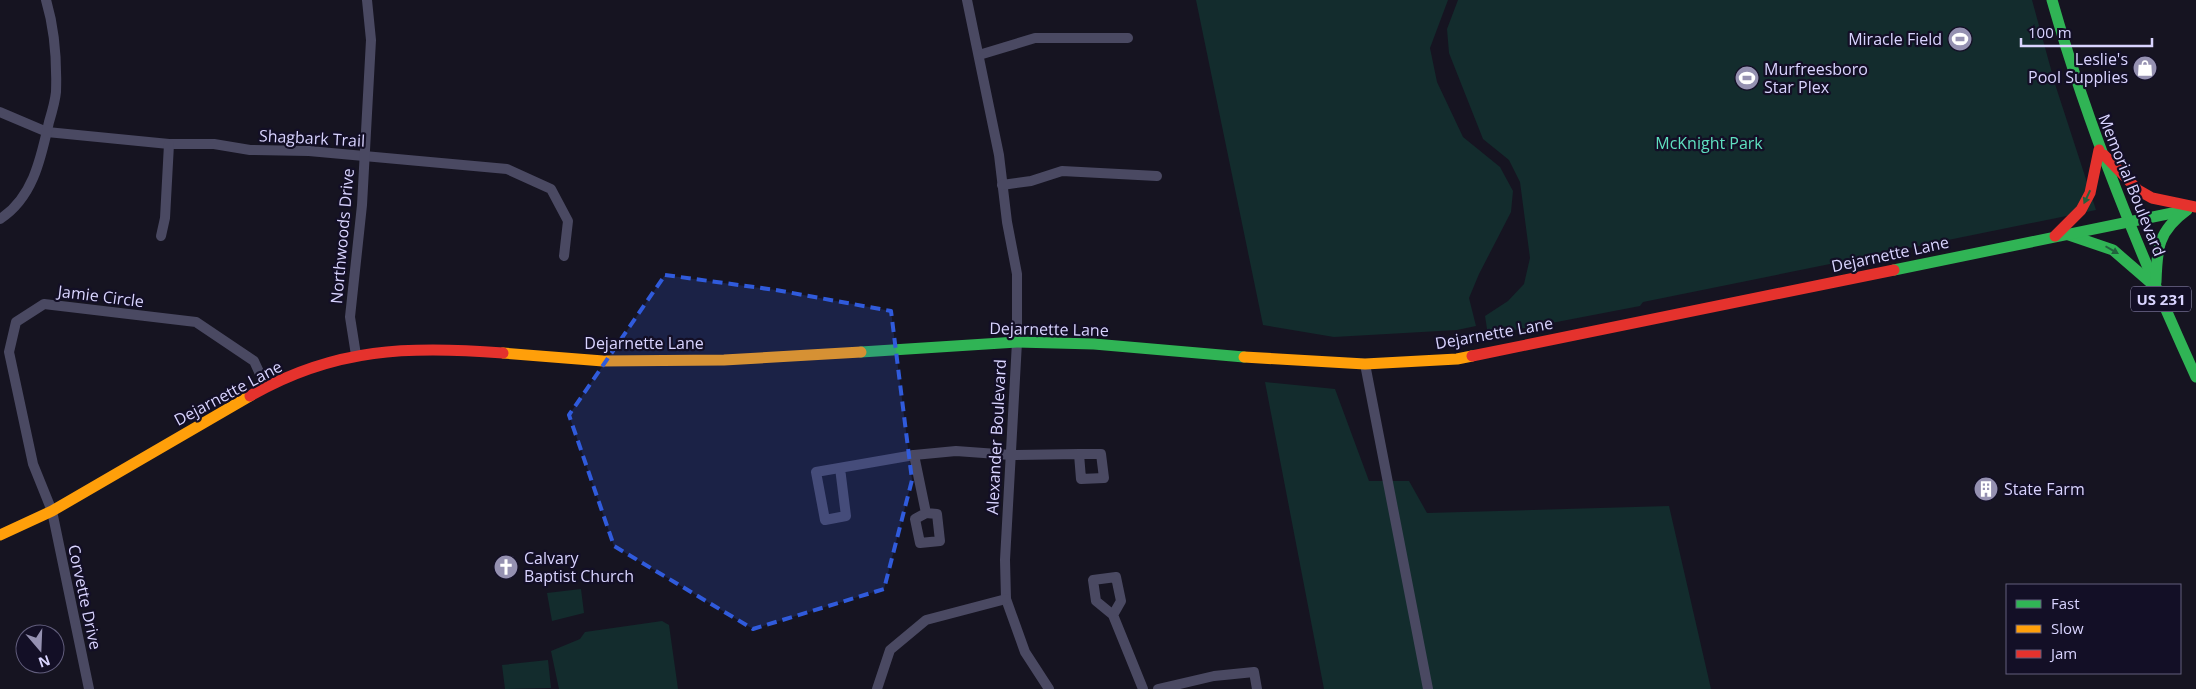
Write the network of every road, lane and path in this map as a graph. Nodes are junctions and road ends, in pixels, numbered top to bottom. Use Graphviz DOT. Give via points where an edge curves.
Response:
graph roads {
  1 [pos="46,0"];
  2 [pos="367,0"];
  3 [pos="967,0"];
  4 [pos="2052,0"];
  5 [pos="1128,38"];
  6 [pos="979,55"];
  7 [pos="0,112"];
  8 [pos="47,132"];
  9 [pos="169,144"];
  10 [pos="2099,150"];
  11 [pos="363,156"];
  12 [pos="1157,176"];
  13 [pos="1002,185"];
  14 [pos="2193,209"];
  15 [pos="0,219"];
  16 [pos="2127,221"];
  17 [pos="2061,235"];
  18 [pos="161,236"];
  19 [pos="564,256"];
  20 [pos="2156,287"];
  21 [pos="1017,342"];
  22 [pos="356,356"];
  23 [pos="1365,364"];
  24 [pos="2196,377"];
  25 [pos="266,387"];
  26 [pos="1079,454"];
  27 [pos="914,455"];
  28 [pos="1011,455"];
  29 [pos="840,468"];
  30 [pos="52,511"];
  31 [pos="926,512"];
  32 [pos="0,535"];
  33 [pos="1006,600"];
  34 [pos="1113,615"];
  35 [pos="89,689"];
  36 [pos="877,689"];
  37 [pos="1049,689"];
  38 [pos="1143,689"];
  39 [pos="1158,689"];
  40 [pos="1257,689"];
  41 [pos="1428,689"];
  1 -- 8 [label="street" via="56,50 56,94"];
  2 -- 11 [label="street, Northwoods Drive" via="371,40"];
  3 -- 6 [label="street, Alexander Boulevard"];
  4 -- 10 [label="main road, Memorial Boulevard / US 231"];
  5 -- 6 [label="street" via="1036,38"];
  6 -- 13 [label="street, Alexander Boulevard"];
  7 -- 8 [label="street, Shagbark Trail"];
  8 -- 9 [label="street, Shagbark Trail"];
  8 -- 15 [label="street" via="39,165 28,188 12,211"];
  9 -- 11 [label="street, Shagbark Trail" via="214,144 250,150"];
  9 -- 18 [label="street"];
  10 -- 14 [label="main road" via="2138,190 2152,198"];
  10 -- 16 [label="main road, Memorial Boulevard / US 231"];
  10 -- 17 [label="main road, one-way" via="2090,193"];
  11 -- 19 [label="street, Shagbark Trail" via="507,169 551,189 568,221"];
  11 -- 22 [label="street, Northwoods Drive" via="362,205 350,317"];
  12 -- 13 [label="street" via="1062,171 1032,181"];
  13 -- 21 [label="street, Alexander Boulevard" via="1017,274"];
  14 -- 16 [label="main road, Dejarnette Lane"];
  14 -- 20 [label="main road" via="2170,224 2160,238"];
  16 -- 17 [label="main road, Dejarnette Lane"];
  16 -- 20 [label="main road, Memorial Boulevard / US 231"];
  17 -- 20 [label="main road, one-way" via="2113,250"];
  17 -- 23 [label="main road, Dejarnette Lane" via="1457,359"];
  20 -- 24 [label="main road, Memorial Boulevard / US 231"];
  21 -- 22 [label="main road, Dejarnette Lane" via="724,360 602,361 444,349 399,350"];
  21 -- 23 [label="main road, Dejarnette Lane" via="1094,344"];
  21 -- 28 [label="street, Alexander Boulevard"];
  22 -- 25 [label="main road, Dejarnette Lane"];
  23 -- 41 [label="street"];
  25 -- 30 [label="main road, Dejarnette Lane"];
  25 -- 30 [label="street, Jamie Circle" via="254,361 196,322 44,304 16,322 10,352 33,464"];
  26 -- 28 [label="street"];
  27 -- 28 [label="street" via="956,451"];
  27 -- 29 [label="street"];
  27 -- 31 [label="street"];
  28 -- 33 [label="street, Alexander Boulevard"];
  29 -- 29 [label="street" via="816,472 826,520 846,516"];
  30 -- 32 [label="main road, Dejarnette Lane"];
  30 -- 35 [label="street, Corvette Drive"];
  33 -- 36 [label="street" via="926,620 890,650"];
  33 -- 37 [label="street, Alexander Boulevard" via="1025,652"];
  34 -- 38 [label="street"];
  39 -- 40 [label="street" via="1214,676 1254,672"];
}
